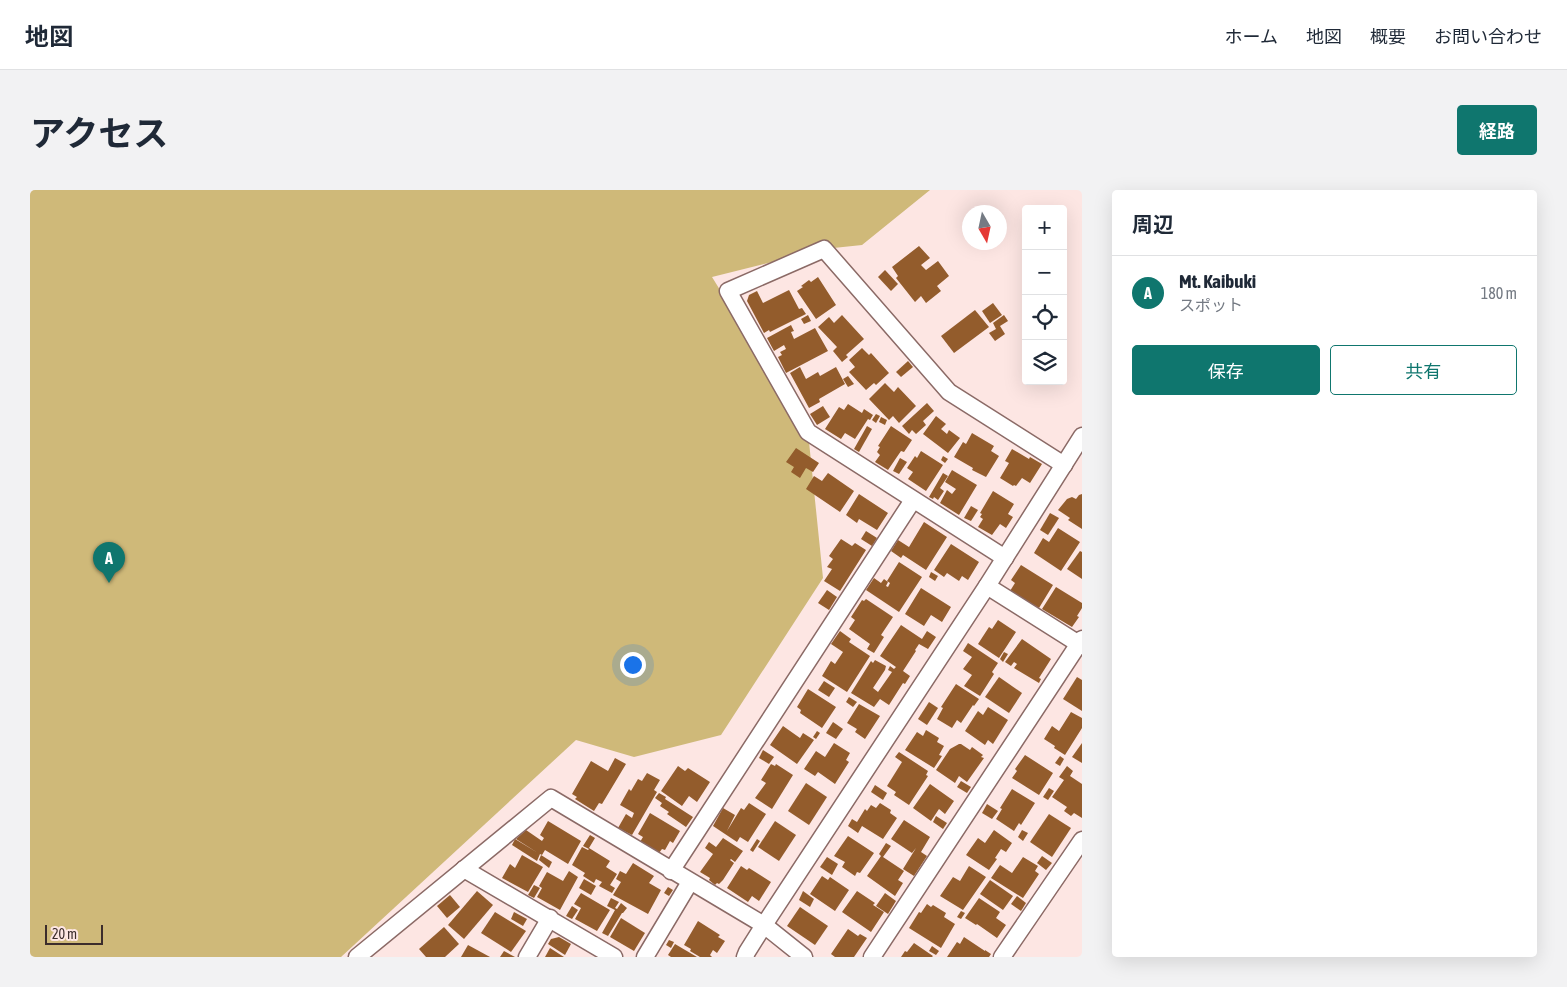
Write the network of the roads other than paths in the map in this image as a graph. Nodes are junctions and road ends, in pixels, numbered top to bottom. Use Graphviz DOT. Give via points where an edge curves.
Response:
graph roads {
  1 [pos="1082,436"];
  2 [pos="1064,465"];
  3 [pos="913,500"];
  4 [pos="1005,558"];
  5 [pos="987,586"];
  6 [pos="1081,643"];
  7 [pos="1082,840"];
  8 [pos="464,868"];
  9 [pos="671,871"];
  10 [pos="690,882"];
  11 [pos="550,918"];
  12 [pos="764,925"];
  13 [pos="357,957"];
  14 [pos="527,957"];
  15 [pos="614,957"];
  16 [pos="645,957"];
  17 [pos="745,957"];
  18 [pos="804,957"];
  19 [pos="872,957"];
  20 [pos="1002,957"];
  1 -- 2 [label="street"];
  2 -- 3 [label="street" via="949,392 824,249 728,291 808,432"];
  2 -- 4 [label="street"];
  3 -- 4 [label="street"];
  3 -- 9 [label="street"];
  4 -- 5 [label="street"];
  5 -- 6 [label="street"];
  5 -- 12 [label="street"];
  6 -- 19 [label="street"];
  7 -- 20 [label="street"];
  8 -- 9 [label="street" via="551,798"];
  8 -- 11 [label="street"];
  8 -- 13 [label="street"];
  9 -- 10 [label="street"];
  10 -- 12 [label="street"];
  10 -- 16 [label="street"];
  11 -- 14 [label="street"];
  11 -- 15 [label="street"];
  12 -- 17 [label="street"];
  12 -- 18 [label="street"];
}
